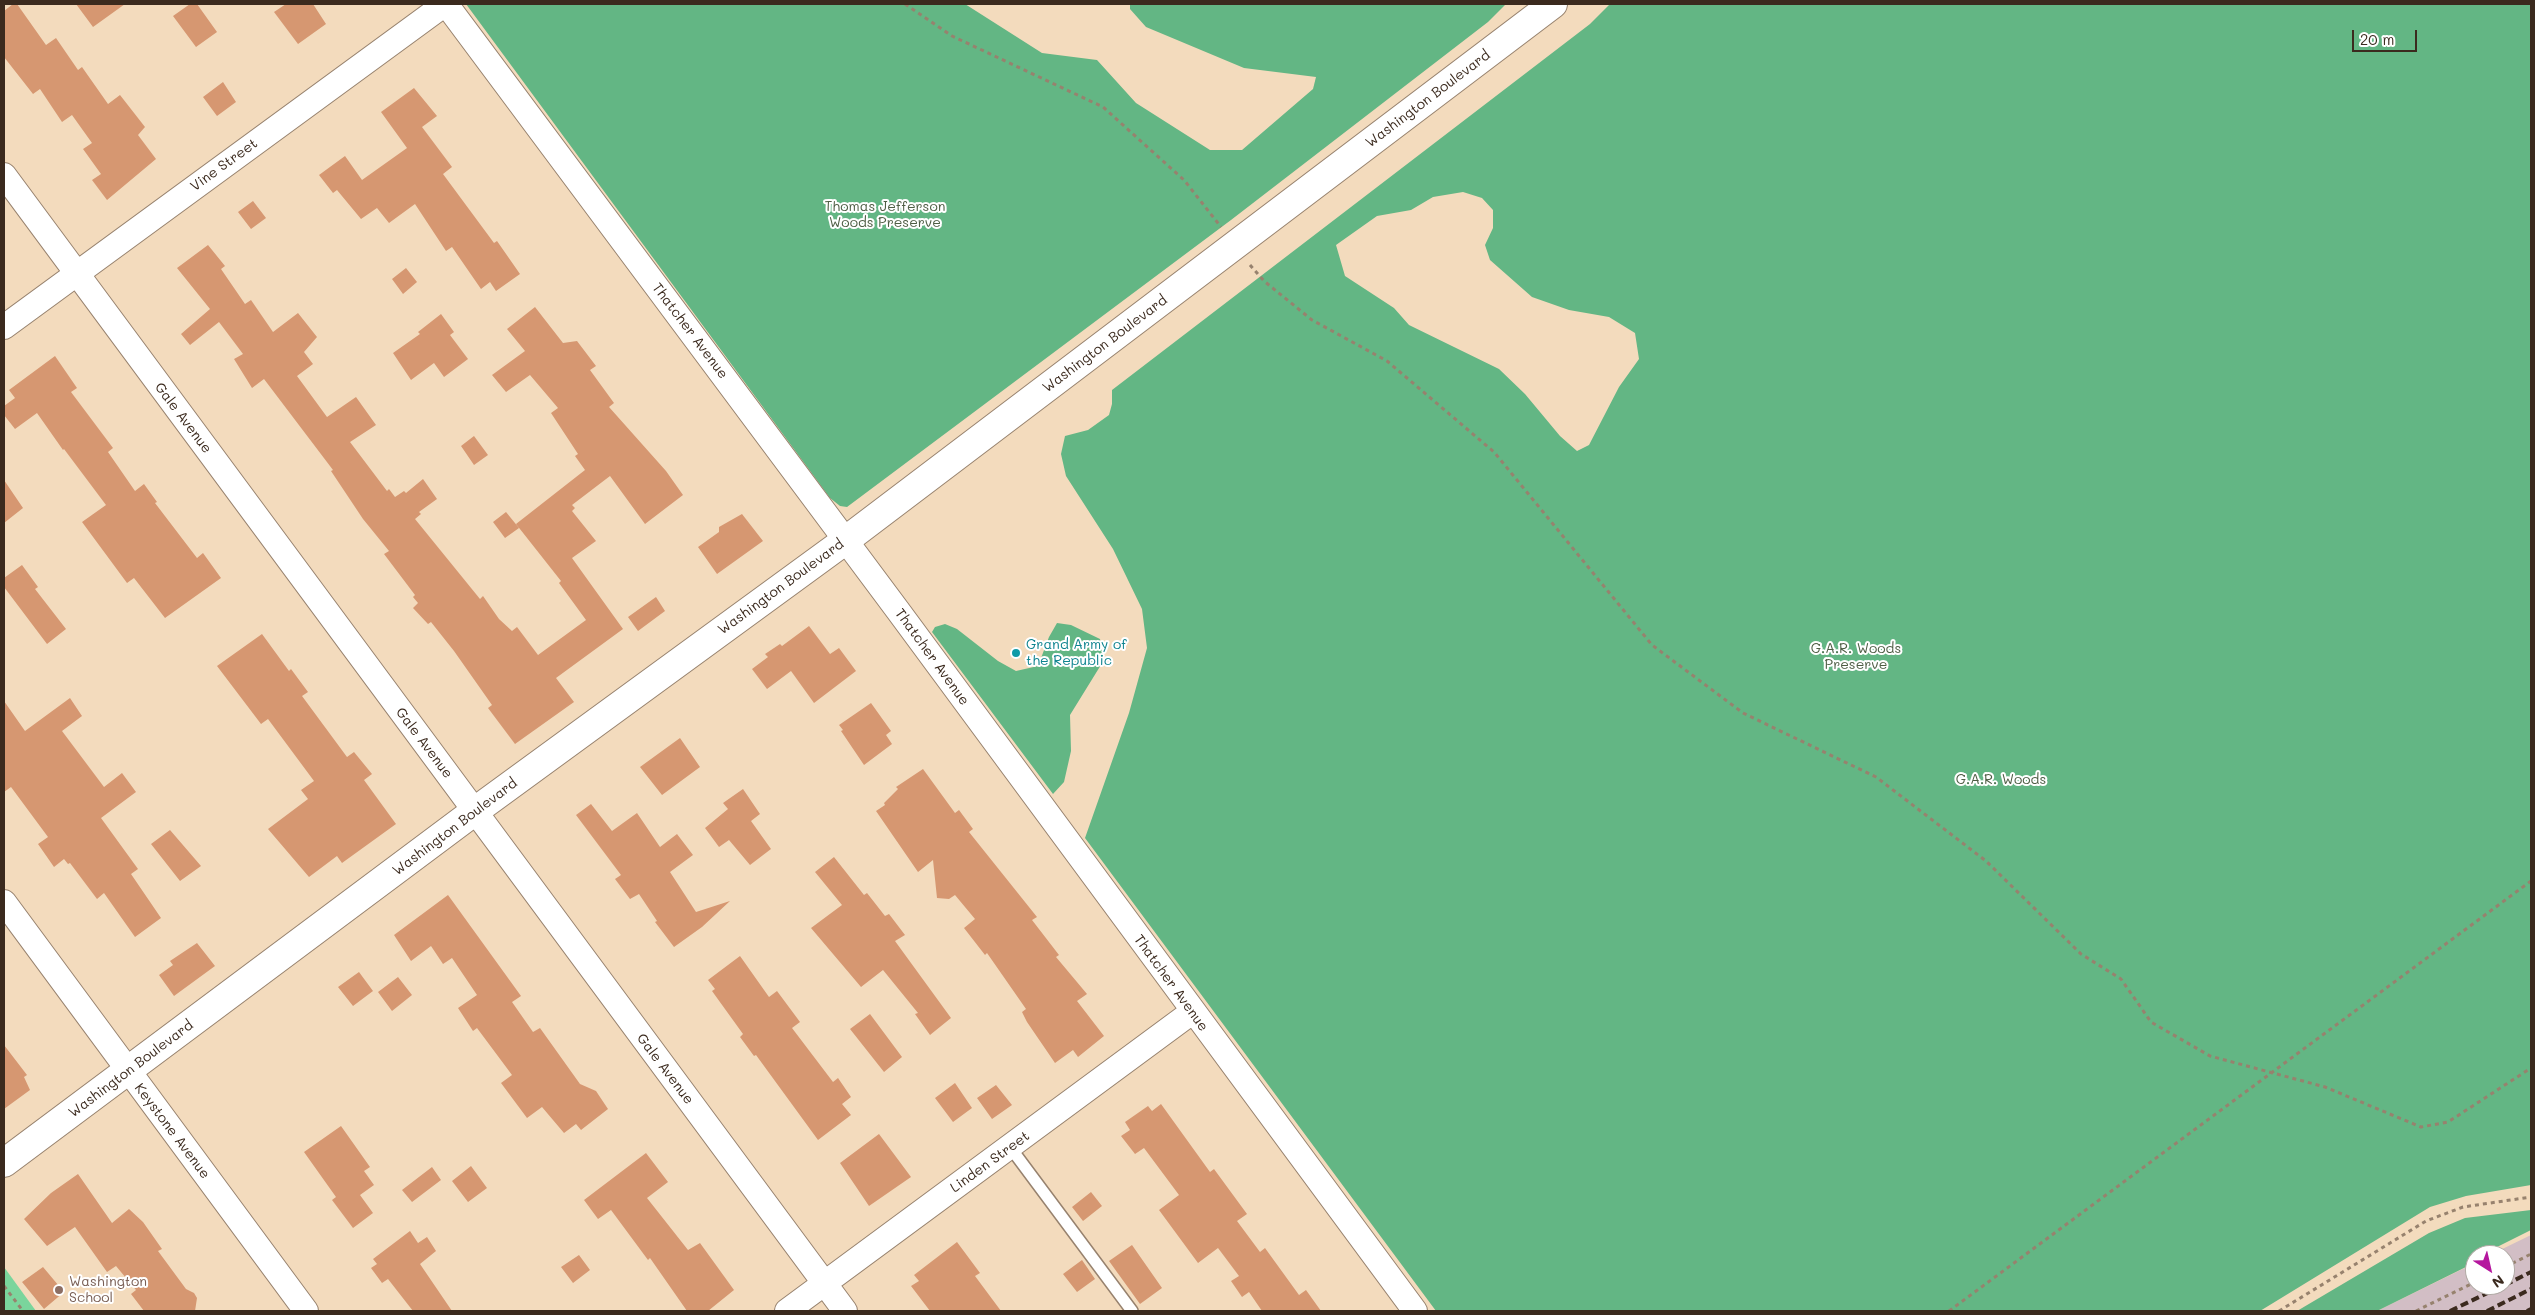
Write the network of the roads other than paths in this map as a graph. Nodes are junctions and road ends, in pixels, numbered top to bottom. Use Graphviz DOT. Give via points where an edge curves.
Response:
graph roads {
  1 [pos="446,4"];
  2 [pos="1554,4"];
  3 [pos="4,175"];
  4 [pos="77,273"];
  5 [pos="4,328"];
  6 [pos="846,540"];
  7 [pos="475,811"];
  8 [pos="4,902"];
  9 [pos="1192,1012"];
  10 [pos="128,1072"];
  11 [pos="1010,1147"];
  12 [pos="4,1163"];
  13 [pos="825,1284"];
  14 [pos="306,1311"];
  15 [pos="787,1311"];
  16 [pos="845,1311"];
  17 [pos="1132,1311"];
  18 [pos="1415,1311"];
  1 -- 4 [label="street, Vine Street"];
  1 -- 6 [label="street, Thatcher Avenue"];
  2 -- 6 [label="street, Washington Boulevard"];
  3 -- 4 [label="street, Gale Avenue"];
  4 -- 5 [label="street, Vine Street"];
  4 -- 7 [label="street, Gale Avenue"];
  6 -- 7 [label="street, Washington Boulevard"];
  6 -- 9 [label="street, Thatcher Avenue"];
  7 -- 10 [label="street, Washington Boulevard"];
  7 -- 13 [label="street, Gale Avenue"];
  8 -- 10 [label="street, Keystone Avenue"];
  9 -- 11 [label="street, Linden Street"];
  9 -- 18 [label="street, Thatcher Avenue"];
  10 -- 12 [label="street, Washington Boulevard"];
  10 -- 14 [label="street, Keystone Avenue"];
  11 -- 13 [label="street, Linden Street"];
  11 -- 17 [label="lane"];
  13 -- 15 [label="street, Linden Street"];
  13 -- 16 [label="street, Gale Avenue"];
}
